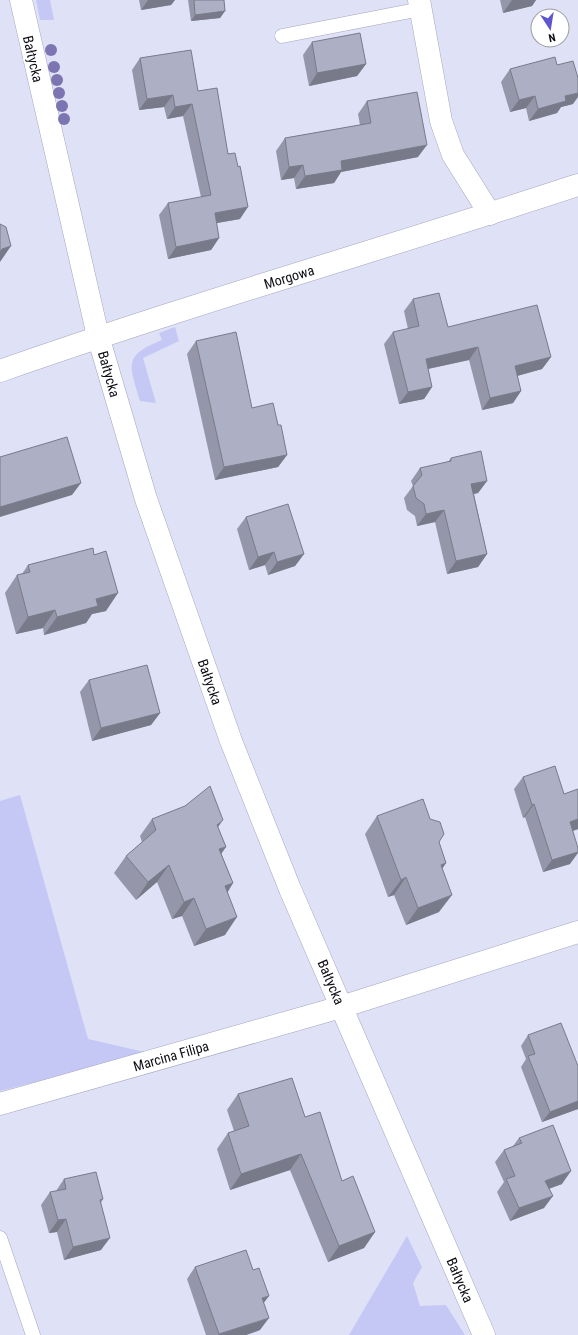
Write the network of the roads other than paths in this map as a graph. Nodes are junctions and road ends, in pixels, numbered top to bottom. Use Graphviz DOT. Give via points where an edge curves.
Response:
graph roads {
  1 [pos="21,0"];
  2 [pos="420,5"];
  3 [pos="282,36"];
  4 [pos="578,185"];
  5 [pos="490,214"];
  6 [pos="98,336"];
  7 [pos="0,371"];
  8 [pos="578,932"];
  9 [pos="341,1007"];
  10 [pos="0,1104"];
  11 [pos="0,1238"];
  12 [pos="32,1335"];
  13 [pos="484,1335"];
  1 -- 6 [label="street, Bałtycka"];
  2 -- 3 [label="lane"];
  2 -- 5 [label="street" via="441,121 453,155"];
  4 -- 5 [label="street, Morgowa"];
  5 -- 6 [label="street, Morgowa"];
  6 -- 7 [label="street, Morgowa"];
  6 -- 9 [label="street, Bałtycka" via="146,499 229,734 290,889"];
  8 -- 9 [label="street, Marcina Filipa"];
  9 -- 10 [label="street, Marcina Filipa"];
  9 -- 13 [label="street, Bałtycka"];
  11 -- 12 [label="lane"];
}
